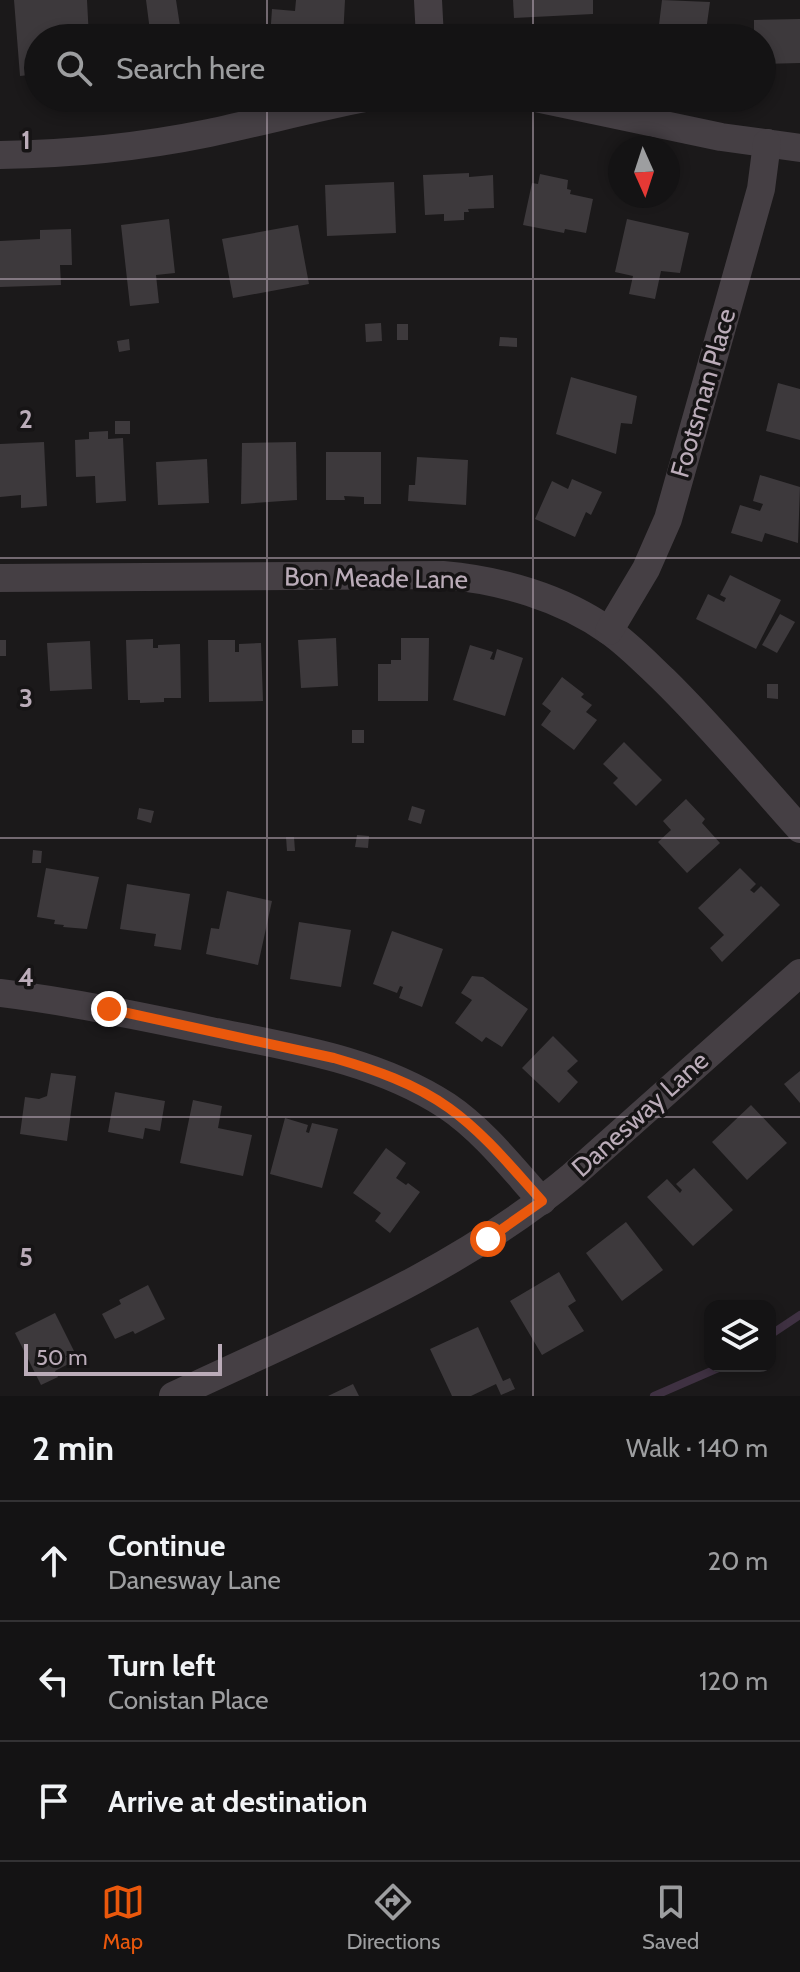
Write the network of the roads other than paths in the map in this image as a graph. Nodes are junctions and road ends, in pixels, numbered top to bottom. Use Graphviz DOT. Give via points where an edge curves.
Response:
graph roads {
  1 [pos="428,0"];
  2 [pos="429,24"];
  3 [pos="302,112"];
  4 [pos="602,112"];
  5 [pos="767,143"];
  6 [pos="800,148"];
  7 [pos="0,155"];
  8 [pos="0,578"];
  9 [pos="609,631"];
  10 [pos="800,829"];
  11 [pos="800,973"];
  12 [pos="0,993"];
  13 [pos="542,1201"];
  14 [pos="173,1396"];
  1 -- 2 [label="street"];
  3 -- 7 [label="street" via="147,143"];
  4 -- 5 [label="street"];
  5 -- 6 [label="street"];
  5 -- 9 [label="street, Footsman Place" via="761,189 668,519"];
  8 -- 9 [label="street, Bon Meade Lane" via="443,575 508,585 558,603"];
  9 -- 10 [label="street, Bon Meade Lane" via="688,704"];
  11 -- 13 [label="street, Danesway Lane"];
  12 -- 13 [label="street" via="109,1009 369,1068 413,1085 450,1108"];
  13 -- 14 [label="street, Danesway Lane" via="425,1275"];
}
